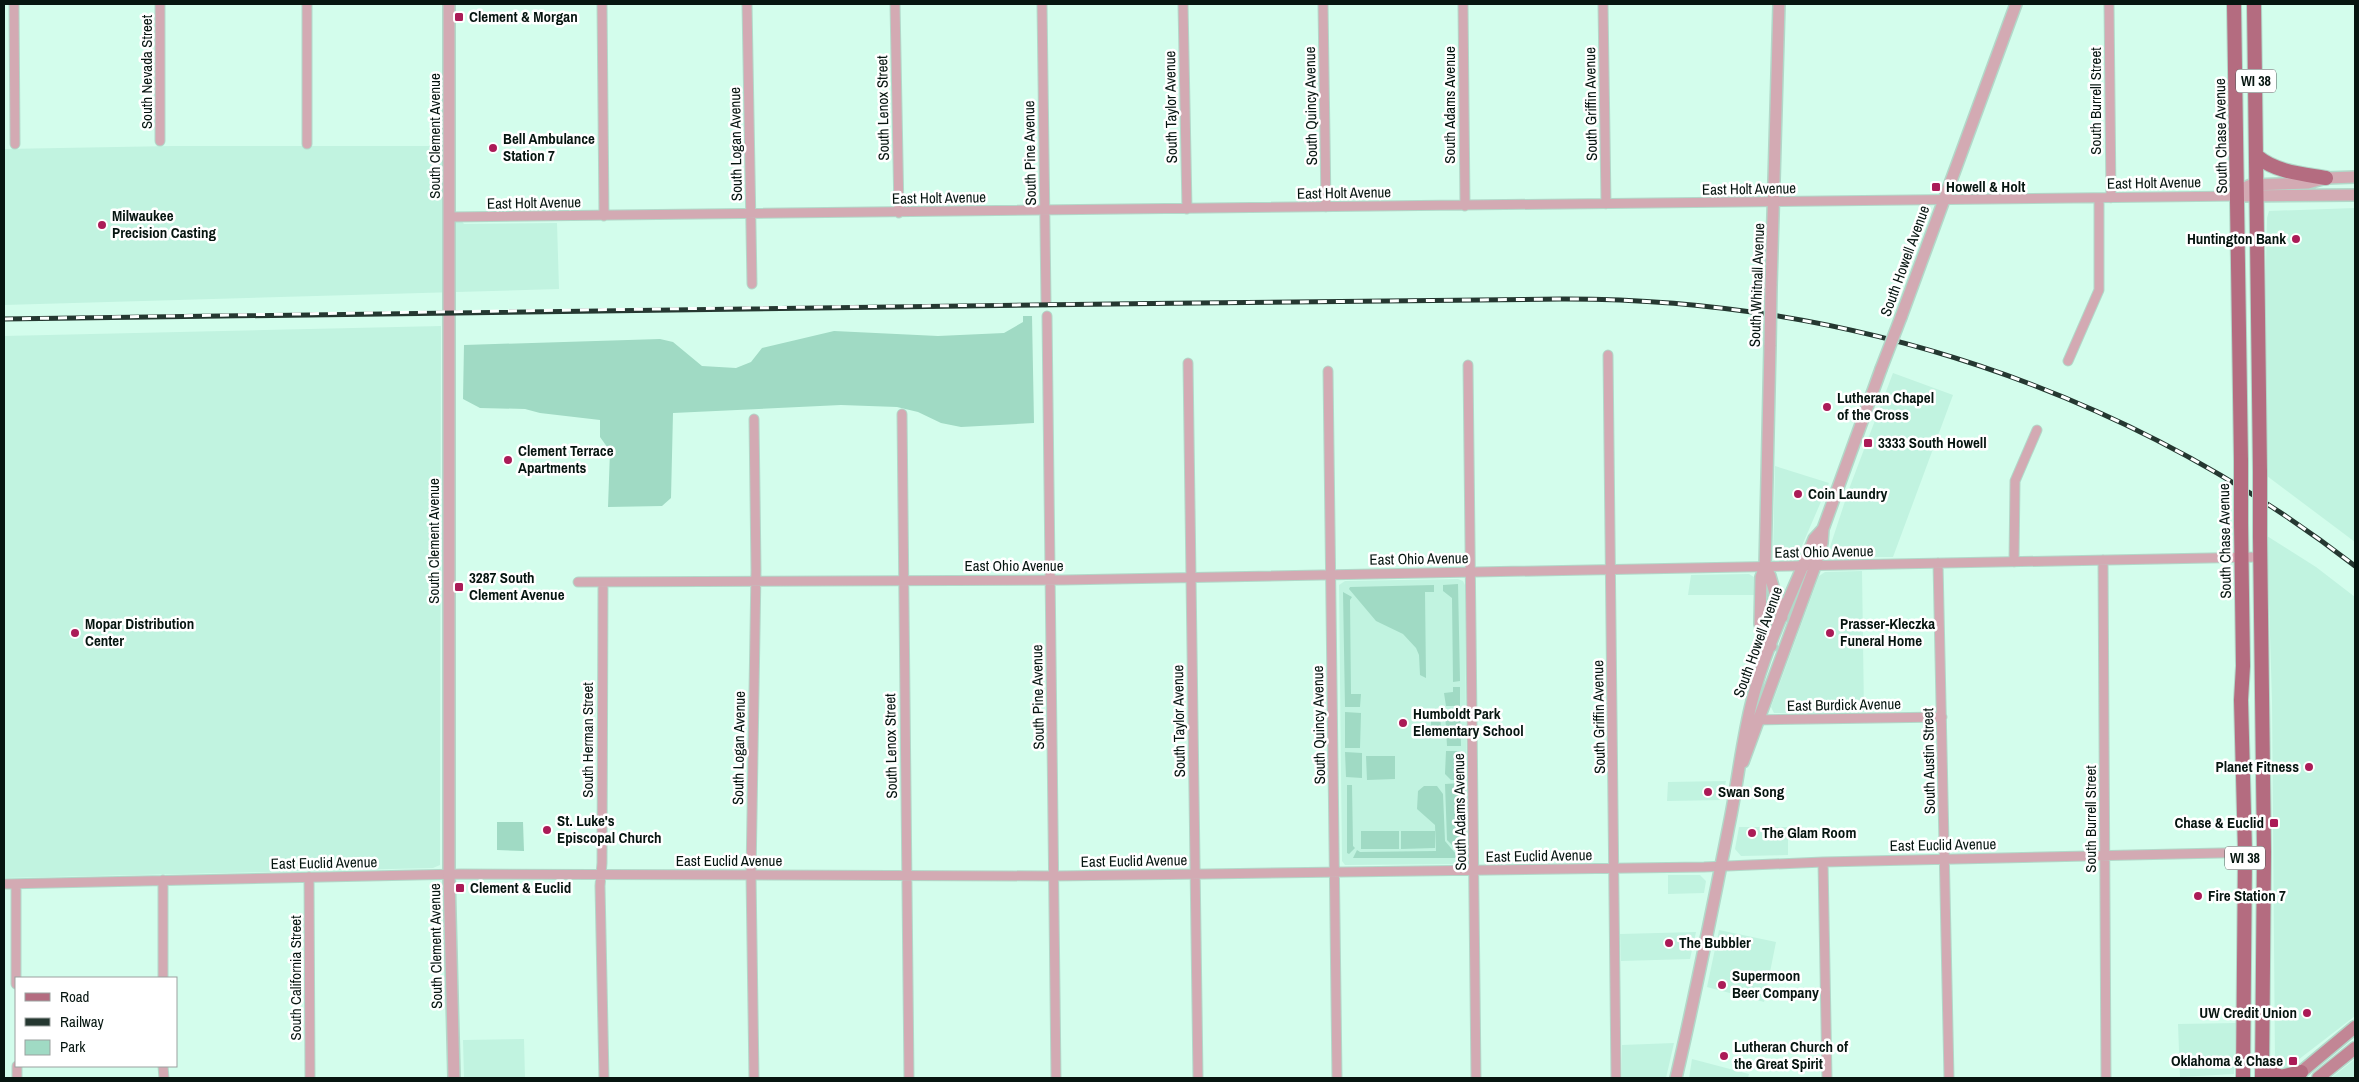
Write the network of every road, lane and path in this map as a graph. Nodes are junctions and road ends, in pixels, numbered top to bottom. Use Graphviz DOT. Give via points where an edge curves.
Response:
graph roads {
  1 [pos="14,4"];
  2 [pos="160,4"];
  3 [pos="307,4"];
  4 [pos="449,4"];
  5 [pos="602,4"];
  6 [pos="747,4"];
  7 [pos="895,4"];
  8 [pos="1042,4"];
  9 [pos="1183,4"];
  10 [pos="1323,4"];
  11 [pos="1463,4"];
  12 [pos="1602,4"];
  13 [pos="1779,4"];
  14 [pos="2016,4"];
  15 [pos="2110,4"];
  16 [pos="2234,4"];
  17 [pos="2254,4"];
  18 [pos="160,141"];
  19 [pos="15,144"];
  20 [pos="307,144"];
  21 [pos="2258,158"];
  22 [pos="2326,178"];
  23 [pos="2355,178"];
  24 [pos="2258,190"];
  25 [pos="2355,195"];
  26 [pos="2238,196"];
  27 [pos="2099,198"];
  28 [pos="2111,198"];
  29 [pos="1944,201"];
  30 [pos="1774,202"];
  31 [pos="1606,204"];
  32 [pos="1465,206"];
  33 [pos="1326,208"];
  34 [pos="1187,209"];
  35 [pos="1045,211"];
  36 [pos="899,213"];
  37 [pos="751,214"];
  38 [pos="604,216"];
  39 [pos="450,217"];
  40 [pos="752,284"];
  41 [pos="1046,302"];
  42 [pos="1046,316"];
  43 [pos="2239,338"];
  44 [pos="2259,338"];
  45 [pos="1608,355"];
  46 [pos="2068,361"];
  47 [pos="1188,363"];
  48 [pos="1468,365"];
  49 [pos="1328,371"];
  50 [pos="902,414"];
  51 [pos="754,419"];
  52 [pos="2037,430"];
  53 [pos="2260,452"];
  54 [pos="2241,456"];
  55 [pos="2260,557"];
  56 [pos="2241,558"];
  57 [pos="2103,560"];
  58 [pos="2014,562"];
  59 [pos="1938,563"];
  60 [pos="1809,566"];
  61 [pos="1765,567"];
  62 [pos="1611,570"];
  63 [pos="1470,572"];
  64 [pos="1331,574"];
  65 [pos="1191,577"];
  66 [pos="903,580"];
  67 [pos="1050,580"];
  68 [pos="756,581"];
  69 [pos="578,582"];
  70 [pos="602,582"];
  71 [pos="1782,616"];
  72 [pos="1789,637"];
  73 [pos="1771,646"];
  74 [pos="2243,666"];
  75 [pos="2262,666"];
  76 [pos="1942,717"];
  77 [pos="1753,720"];
  78 [pos="2245,852"];
  79 [pos="2264,852"];
  80 [pos="2105,856"];
  81 [pos="1944,859"];
  82 [pos="1818,862"];
  83 [pos="1721,866"];
  84 [pos="1614,868"];
  85 [pos="1474,870"];
  86 [pos="1334,872"];
  87 [pos="449,874"];
  88 [pos="601,874"];
  89 [pos="1195,874"];
  90 [pos="750,875"];
  91 [pos="906,876"];
  92 [pos="1054,876"];
  93 [pos="309,877"];
  94 [pos="162,880"];
  95 [pos="4,884"];
  96 [pos="16,884"];
  97 [pos="2245,903"];
  98 [pos="2264,903"];
  99 [pos="16,977"];
  100 [pos="163,977"];
  101 [pos="2355,1027"];
  102 [pos="2355,1048"];
  103 [pos="2264,1062"];
  104 [pos="2298,1075"];
  105 [pos="310,1078"];
  106 [pos="454,1078"];
  107 [pos="604,1078"];
  108 [pos="754,1078"];
  109 [pos="909,1078"];
  110 [pos="1056,1078"];
  111 [pos="1198,1078"];
  112 [pos="1337,1078"];
  113 [pos="1476,1078"];
  114 [pos="1616,1078"];
  115 [pos="1676,1078"];
  116 [pos="1827,1078"];
  117 [pos="1949,1078"];
  118 [pos="2106,1078"];
  119 [pos="2243,1078"];
  120 [pos="2262,1078"];
  121 [pos="2318,1078"];
  1 -- 19 [label="street"];
  2 -- 18 [label="street, South Nevada Street"];
  3 -- 20 [label="street"];
  4 -- 39 [label="street, South Clement Avenue"];
  5 -- 38 [label="street"];
  6 -- 37 [label="street, South Logan Avenue"];
  7 -- 36 [label="street, South Lenox Street"];
  8 -- 35 [label="street, South Pine Avenue"];
  9 -- 34 [label="street, South Taylor Avenue"];
  10 -- 33 [label="street, South Quincy Avenue"];
  11 -- 32 [label="street, South Adams Avenue"];
  12 -- 31 [label="street, South Griffin Avenue"];
  13 -- 30 [label="street, South Whitnall Avenue"];
  14 -- 29 [label="street, South Howell Avenue"];
  15 -- 28 [label="street, South Burrell Street"];
  16 -- 26 [label="main road, South Chase Avenue / WI 38"];
  17 -- 21 [label="main road, WI 38"];
  21 -- 22 [label="main road" via="2286,171"];
  21 -- 24 [label="main road, WI 38"];
  22 -- 23 [label="street"];
  22 -- 24 [label="street"];
  24 -- 25 [label="street"];
  24 -- 26 [label="street" via="2244,188"];
  24 -- 44 [label="main road, WI 38"];
  26 -- 28 [label="street, East Holt Avenue"];
  26 -- 43 [label="main road, South Chase Avenue / WI 38"];
  27 -- 28 [label="street, East Holt Avenue"];
  27 -- 29 [label="street, East Holt Avenue"];
  27 -- 46 [label="street" via="2099,290"];
  29 -- 30 [label="street, East Holt Avenue"];
  29 -- 60 [label="street, South Howell Avenue, bridge" via="1823,529 1814,539"];
  30 -- 31 [label="street, East Holt Avenue"];
  30 -- 61 [label="street, South Whitnall Avenue, bridge"];
  31 -- 32 [label="street, East Holt Avenue"];
  32 -- 33 [label="street, East Holt Avenue"];
  33 -- 34 [label="street, East Holt Avenue"];
  34 -- 35 [label="street, East Holt Avenue"];
  35 -- 36 [label="street, East Holt Avenue"];
  35 -- 41 [label="street, South Pine Avenue"];
  36 -- 37 [label="street, East Holt Avenue"];
  37 -- 38 [label="street, East Holt Avenue"];
  37 -- 40 [label="street, South Logan Avenue"];
  38 -- 39 [label="street, East Holt Avenue"];
  39 -- 87 [label="street, South Clement Avenue"];
  42 -- 67 [label="street, South Pine Avenue"];
  43 -- 44 [label="main road"];
  43 -- 54 [label="main road, South Chase Avenue / WI 38"];
  44 -- 53 [label="main road, WI 38"];
  45 -- 62 [label="street, South Griffin Avenue"];
  47 -- 65 [label="street, South Taylor Avenue"];
  48 -- 63 [label="street, South Adams Avenue"];
  49 -- 64 [label="street, South Quincy Avenue"];
  50 -- 66 [label="street, South Lenox Street"];
  51 -- 68 [label="street, South Logan Avenue"];
  52 -- 58 [label="street" via="2015,481"];
  53 -- 54 [label="main road"];
  53 -- 55 [label="main road, WI 38, bridge"];
  54 -- 56 [label="main road, South Chase Avenue / WI 38, bridge"];
  55 -- 56 [label="street, East Ohio Avenue"];
  55 -- 75 [label="main road, WI 38"];
  56 -- 57 [label="street, East Ohio Avenue"];
  56 -- 74 [label="main road, South Chase Avenue / WI 38"];
  57 -- 58 [label="street, East Ohio Avenue"];
  57 -- 80 [label="street, South Burrell Street"];
  58 -- 59 [label="street, East Ohio Avenue"];
  59 -- 60 [label="street, East Ohio Avenue"];
  59 -- 76 [label="street, South Austin Street"];
  60 -- 61 [label="street, East Ohio Avenue"];
  60 -- 71 [label="street, South Howell Avenue"];
  60 -- 72 [label="street, South Howell Avenue"];
  61 -- 62 [label="street, East Ohio Avenue"];
  61 -- 71 [label="street, South Whitnall Avenue"];
  61 -- 73 [label="street, South Whitnall Avenue" via="1761,577 1760,624"];
  62 -- 63 [label="street, East Ohio Avenue"];
  62 -- 84 [label="street, South Griffin Avenue"];
  63 -- 64 [label="street, East Ohio Avenue"];
  63 -- 85 [label="street, South Adams Avenue"];
  64 -- 65 [label="street, East Ohio Avenue"];
  64 -- 86 [label="street, South Quincy Avenue"];
  65 -- 67 [label="street, East Ohio Avenue"];
  65 -- 89 [label="street, South Taylor Avenue"];
  66 -- 67 [label="street, East Ohio Avenue"];
  66 -- 68 [label="street, East Ohio Avenue"];
  66 -- 91 [label="street, South Lenox Street"];
  67 -- 92 [label="street, South Pine Avenue"];
  68 -- 70 [label="street, East Ohio Avenue"];
  68 -- 90 [label="street, South Logan Avenue"];
  69 -- 70 [label="street, East Ohio Avenue"];
  70 -- 88 [label="street, South Herman Street"];
  71 -- 72 [label="street, South Whitnall Avenue"];
  71 -- 73 [label="street, South Howell Avenue"];
  72 -- 77 [label="street, South Howell Avenue"];
  73 -- 77 [label="street, South Howell Avenue" via="1752,699"];
  74 -- 75 [label="main road"];
  74 -- 78 [label="main road, South Chase Avenue / WI 38"];
  75 -- 79 [label="main road, WI 38"];
  76 -- 77 [label="street, East Burdick Avenue"];
  76 -- 81 [label="street, South Austin Street"];
  77 -- 83 [label="street, South Howell Avenue" via="1741,747"];
  78 -- 79 [label="street, East Euclid Avenue"];
  78 -- 80 [label="street, East Euclid Avenue"];
  78 -- 97 [label="main road, South Chase Avenue / WI 38"];
  79 -- 98 [label="main road, WI 38"];
  80 -- 81 [label="street, East Euclid Avenue"];
  80 -- 118 [label="street, South Burrell Street"];
  81 -- 82 [label="street, East Euclid Avenue"];
  81 -- 117 [label="street, South Austin Street"];
  82 -- 83 [label="street, East Euclid Avenue"];
  82 -- 116 [label="street"];
  83 -- 84 [label="street, East Euclid Avenue"];
  83 -- 115 [label="street, South Howell Avenue"];
  84 -- 85 [label="street, East Euclid Avenue"];
  84 -- 114 [label="street, South Griffin Avenue"];
  85 -- 86 [label="street, East Euclid Avenue"];
  85 -- 113 [label="street, South Adams Avenue"];
  86 -- 89 [label="street, East Euclid Avenue"];
  86 -- 112 [label="street, South Quincy Avenue"];
  87 -- 88 [label="street, East Euclid Avenue"];
  87 -- 93 [label="street, East Euclid Avenue"];
  87 -- 106 [label="street, South Clement Avenue"];
  88 -- 90 [label="street, East Euclid Avenue"];
  88 -- 107 [label="street, South Herman Street"];
  89 -- 92 [label="street, East Euclid Avenue"];
  89 -- 111 [label="street, South Taylor Avenue"];
  90 -- 91 [label="street, East Euclid Avenue"];
  90 -- 108 [label="street, South Logan Avenue"];
  91 -- 92 [label="street, East Euclid Avenue"];
  91 -- 109 [label="street, South Lenox Street"];
  92 -- 110 [label="street, South Pine Avenue"];
  93 -- 94 [label="street, East Euclid Avenue"];
  93 -- 105 [label="street, South California Street"];
  94 -- 96 [label="street, East Euclid Avenue"];
  94 -- 100 [label="street"];
  95 -- 96 [label="street, East Euclid Avenue"];
  96 -- 99 [label="street"];
  97 -- 98 [label="main road"];
  97 -- 119 [label="main road, South Chase Avenue / WI 38"];
  98 -- 103 [label="main road, WI 38"];
  101 -- 104 [label="main road"];
  102 -- 121 [label="main road"];
  103 -- 104 [label="main road" via="2280,1077"];
  103 -- 120 [label="main road, WI 38"];
}
